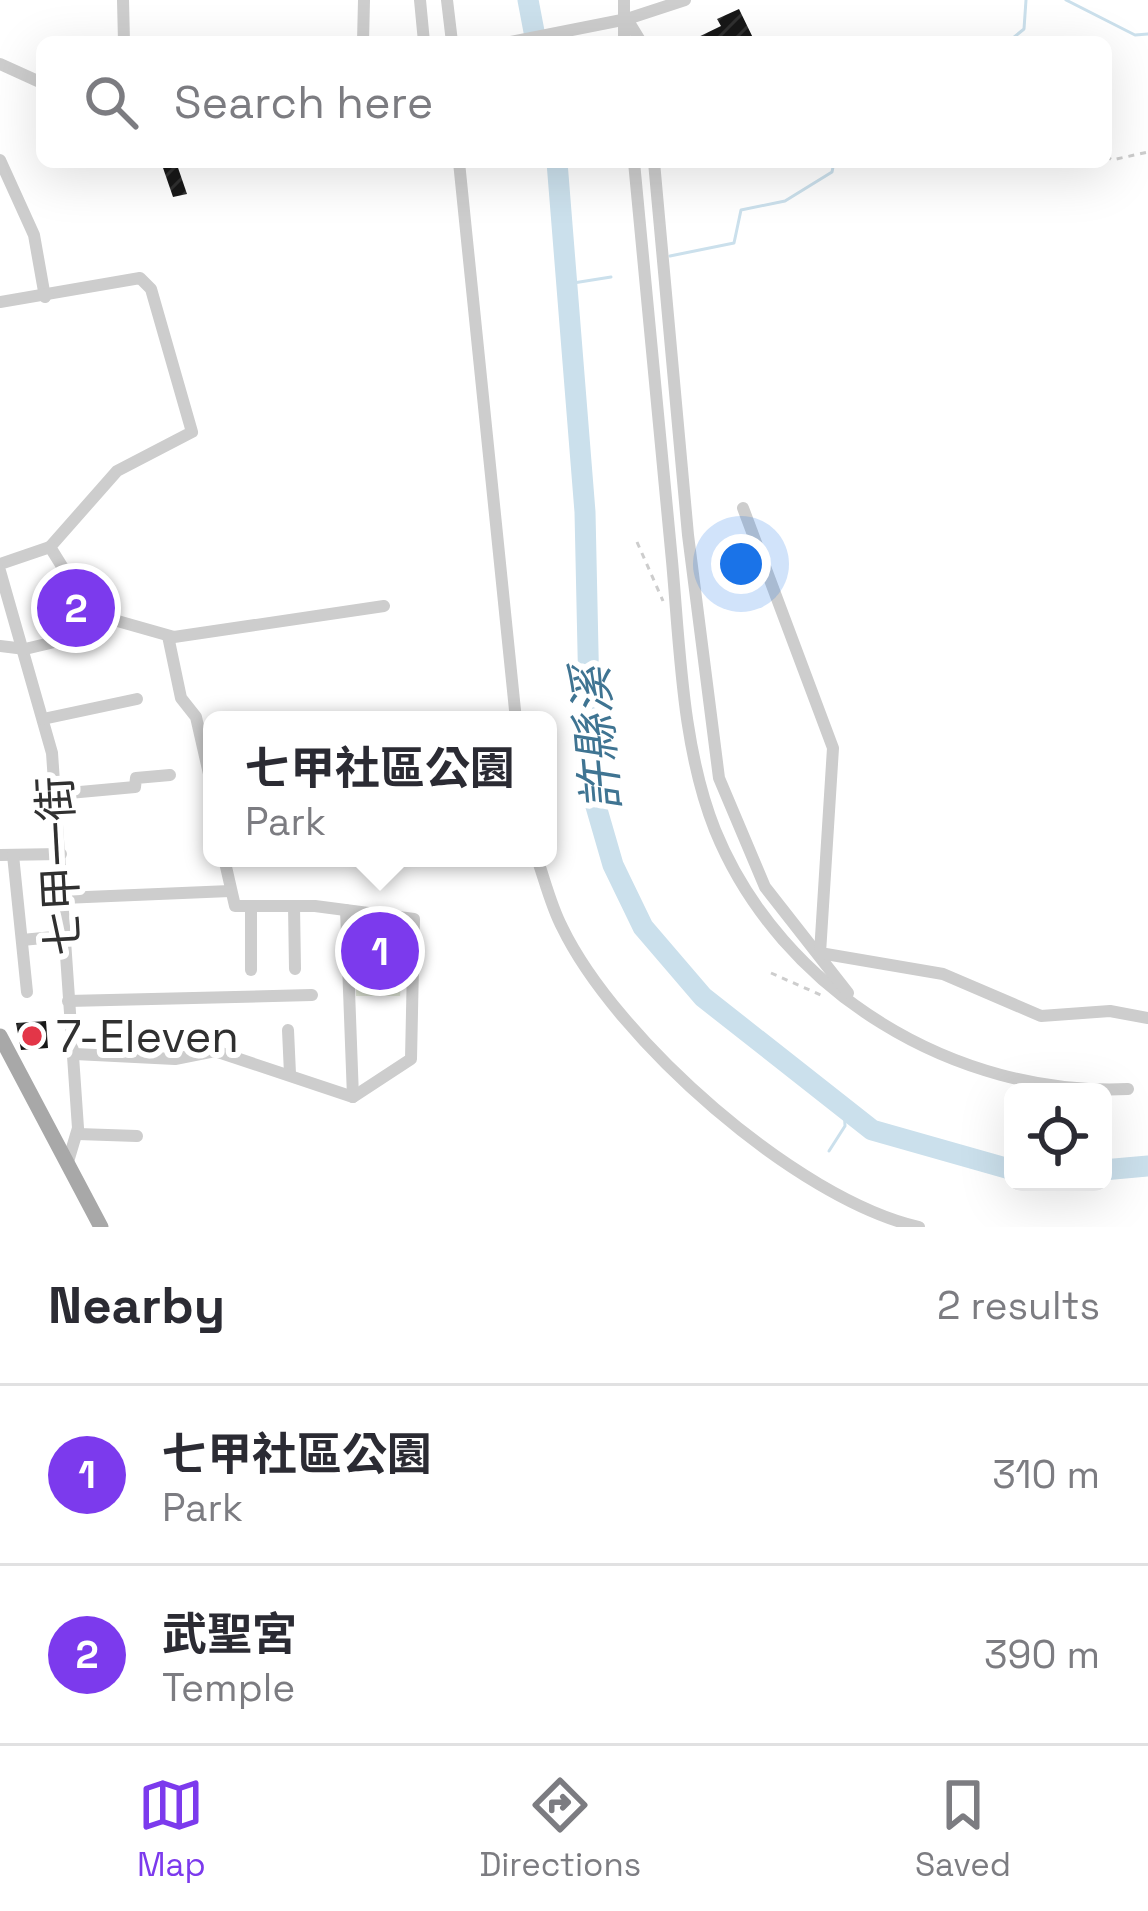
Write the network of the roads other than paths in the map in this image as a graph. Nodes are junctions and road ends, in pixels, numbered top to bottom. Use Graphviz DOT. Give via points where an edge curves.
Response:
graph roads {
  1 [pos="123,0"];
  2 [pos="364,0"];
  3 [pos="420,0"];
  4 [pos="447,0"];
  5 [pos="624,0"];
  6 [pos="685,0"];
  7 [pos="620,21"];
  8 [pos="124,36"];
  9 [pos="363,36"];
  10 [pos="423,36"];
  11 [pos="451,36"];
  12 [pos="542,36"];
  13 [pos="623,36"];
  14 [pos="635,36"];
  15 [pos="0,64"];
  16 [pos="36,80"];
  17 [pos="0,160"];
  18 [pos="460,168"];
  19 [pos="635,168"];
  20 [pos="655,168"];
  21 [pos="45,297"];
  22 [pos="0,302"];
  23 [pos="743,508"];
  24 [pos="688,535"];
  25 [pos="50,547"];
  26 [pos="0,567"];
  27 [pos="384,605"];
  28 [pos="677,610"];
  29 [pos="113,620"];
  30 [pos="168,636"];
  31 [pos="0,646"];
  32 [pos="25,649"];
  33 [pos="137,699"];
  34 [pos="515,711"];
  35 [pos="43,718"];
  36 [pos="203,748"];
  37 [pos="170,775"];
  38 [pos="58,794"];
  39 [pos="61,854"];
  40 [pos="6,855"];
  41 [pos="226,867"];
  42 [pos="540,867"];
  43 [pos="230,891"];
  44 [pos="63,898"];
  45 [pos="250,906"];
  46 [pos="294,906"];
  47 [pos="346,910"];
  48 [pos="64,936"];
  49 [pos="22,940"];
  50 [pos="820,953"];
  51 [pos="295,969"];
  52 [pos="250,970"];
  53 [pos="27,992"];
  54 [pos="312,995"];
  55 [pos="845,996"];
  56 [pos="68,1001"];
  57 [pos="1148,1018"];
  58 [pos="288,1030"];
  59 [pos="0,1036"];
  60 [pos="75,1054"];
  61 [pos="290,1074"];
  62 [pos="1128,1089"];
  63 [pos="353,1096"];
  64 [pos="78,1135"];
  65 [pos="137,1136"];
  66 [pos="68,1165"];
  67 [pos="100,1227"];
  68 [pos="919,1227"];
  1 -- 8 [label="street"];
  2 -- 9 [label="street"];
  3 -- 10 [label="street"];
  4 -- 11 [label="street"];
  5 -- 7 [label="street"];
  6 -- 7 [label="street"];
  7 -- 12 [label="street"];
  7 -- 13 [label="street"];
  7 -- 14 [label="street"];
  15 -- 16 [label="street"];
  17 -- 21 [label="street" via="34,235"];
  18 -- 34 [label="street"];
  19 -- 28 [label="street"];
  20 -- 24 [label="street"];
  21 -- 22 [label="street"];
  21 -- 25 [label="street" via="140,278 151,289 192,423 187,437 125,465"];
  23 -- 50 [label="street" via="833,748"];
  24 -- 28 [label="street"];
  24 -- 50 [label="street" via="719,778 765,887"];
  25 -- 26 [label="street"];
  25 -- 29 [label="street"];
  26 -- 32 [label="street, 七甲一街"];
  27 -- 30 [label="street"];
  28 -- 55 [label="street" via="691,734 714,827 762,914"];
  29 -- 30 [label="street"];
  29 -- 32 [label="street"];
  30 -- 36 [label="street" via="181,698"];
  31 -- 32 [label="street"];
  32 -- 35 [label="street, 七甲一街"];
  33 -- 35 [label="street"];
  35 -- 38 [label="street, 七甲一街"];
  37 -- 38 [label="street"];
  38 -- 39 [label="street, 七甲一街"];
  39 -- 40 [label="street"];
  39 -- 44 [label="street, 七甲一街"];
  40 -- 49 [label="street"];
  41 -- 43 [label="street"];
  42 -- 68 [label="street" via="562,927 600,987 710,1107 792,1167"];
  43 -- 44 [label="street"];
  43 -- 45 [label="street" via="235,906"];
  44 -- 48 [label="street, 七甲一街"];
  45 -- 46 [label="street"];
  45 -- 52 [label="street"];
  46 -- 47 [label="street"];
  46 -- 51 [label="street"];
  47 -- 63 [label="street"];
  47 -- 63 [label="street" via="415,919 417,930 412,1059"];
  48 -- 49 [label="street"];
  48 -- 56 [label="street, 七甲一街"];
  49 -- 53 [label="street"];
  50 -- 55 [label="street" via="850,991"];
  50 -- 57 [label="street" via="943,974 1041,1016 1096,1011"];
  54 -- 56 [label="street"];
  55 -- 62 [label="street" via="910,1043 959,1064 1076,1091"];
  56 -- 60 [label="street, 七甲一街"];
  58 -- 61 [label="street"];
  59 -- 66 [label="main road"];
  60 -- 61 [label="street" via="175,1059 215,1051"];
  60 -- 64 [label="street, 七甲一街"];
  61 -- 63 [label="street"];
  64 -- 65 [label="street"];
  64 -- 66 [label="street, 七甲一街"];
  66 -- 67 [label="main road"];
}
